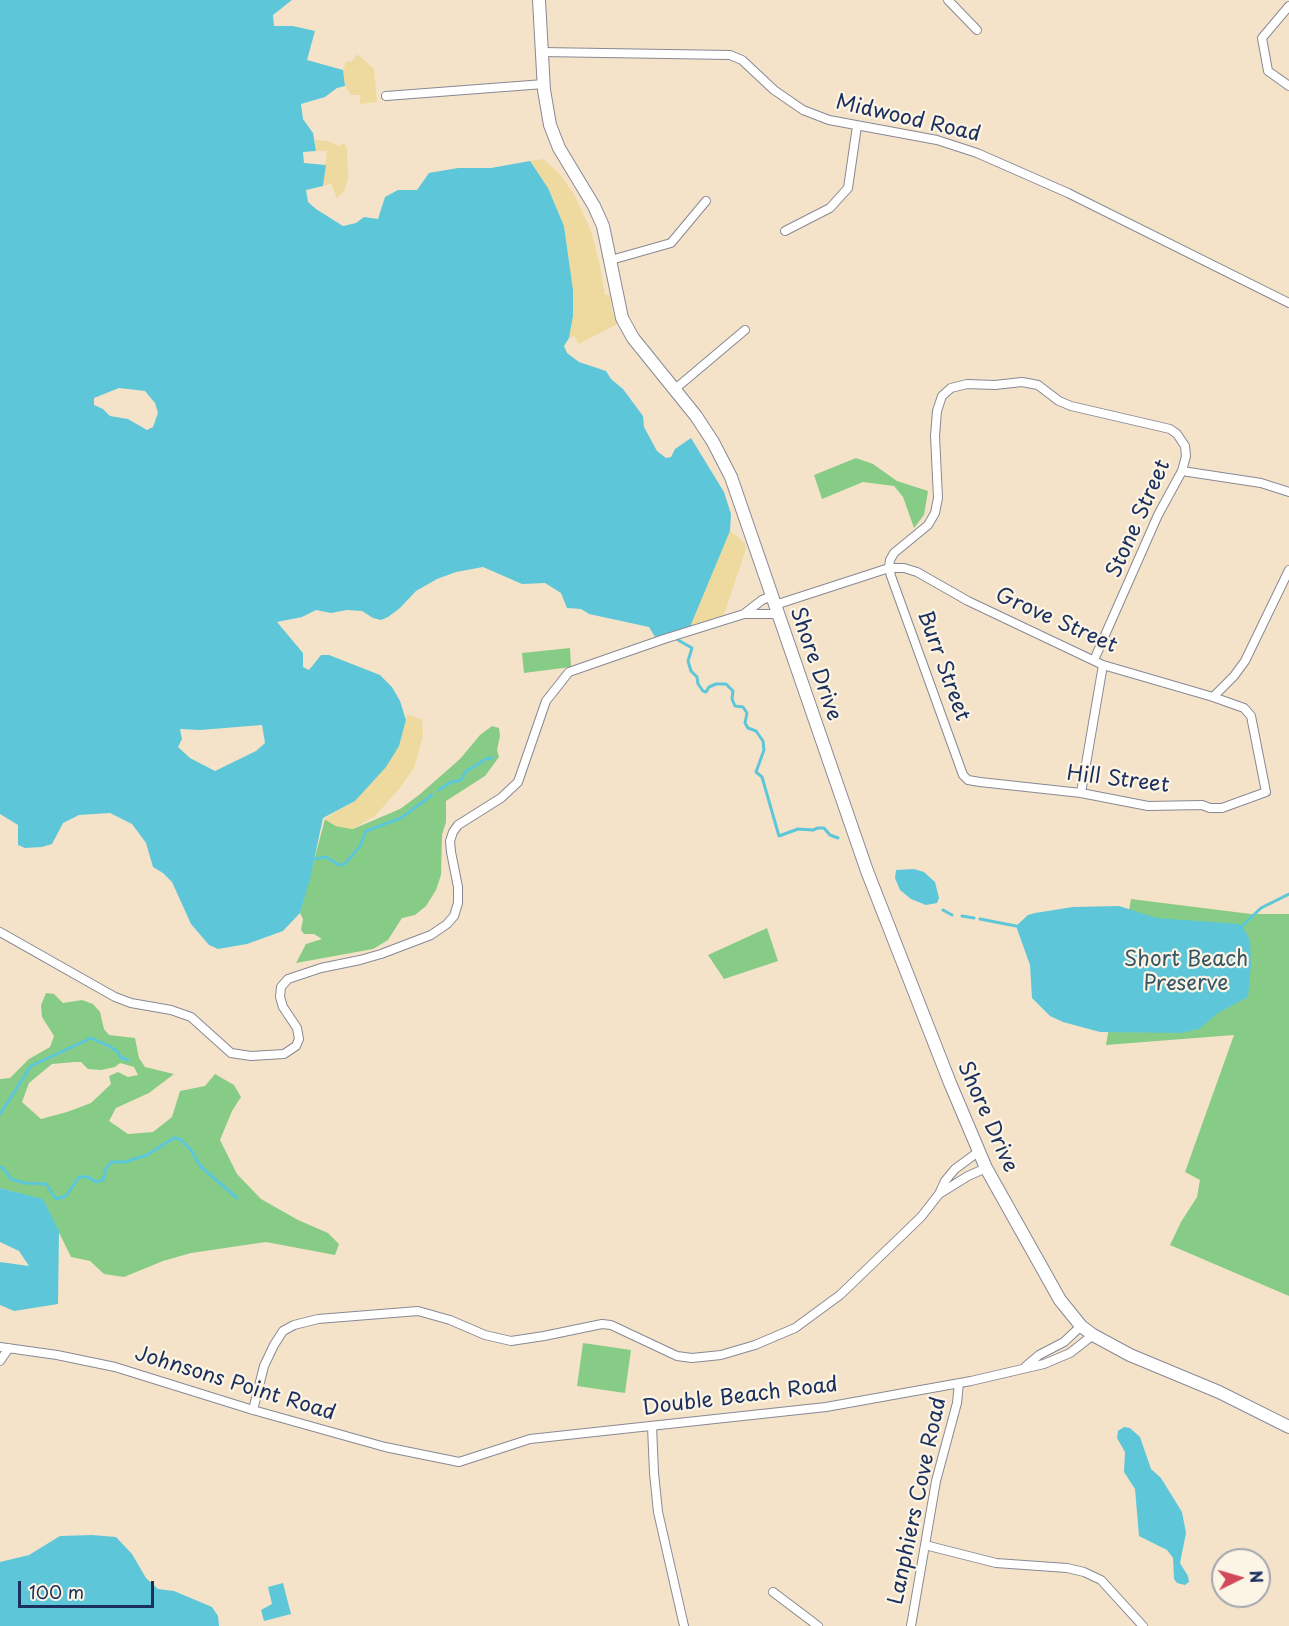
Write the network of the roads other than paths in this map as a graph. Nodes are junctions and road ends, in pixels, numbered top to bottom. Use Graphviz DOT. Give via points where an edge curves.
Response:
graph roads {
  1 [pos="539,0"];
  2 [pos="948,0"];
  3 [pos="1289,6"];
  4 [pos="977,30"];
  5 [pos="541,52"];
  6 [pos="544,84"];
  7 [pos="1289,86"];
  8 [pos="386,96"];
  9 [pos="857,126"];
  10 [pos="706,201"];
  11 [pos="785,231"];
  12 [pos="610,260"];
  13 [pos="1289,303"];
  14 [pos="745,330"];
  15 [pos="675,389"];
  16 [pos="1182,471"];
  17 [pos="1289,492"];
  18 [pos="889,568"];
  19 [pos="1289,570"];
  20 [pos="1286,582"];
  21 [pos="775,605"];
  22 [pos="744,614"];
  23 [pos="1099,662"];
  24 [pos="1213,697"];
  25 [pos="963,775"];
  26 [pos="1266,792"];
  27 [pos="1081,793"];
  28 [pos="0,932"];
  29 [pos="978,1152"];
  30 [pos="986,1168"];
  31 [pos="939,1194"];
  32 [pos="1081,1326"];
  33 [pos="1093,1335"];
  34 [pos="4,1347"];
  35 [pos="0,1361"];
  36 [pos="1026,1367"];
  37 [pos="959,1383"];
  38 [pos="253,1410"];
  39 [pos="652,1426"];
  40 [pos="1289,1427"];
  41 [pos="459,1462"];
  42 [pos="925,1545"];
  43 [pos="772,1592"];
  44 [pos="684,1626"];
  45 [pos="817,1626"];
  46 [pos="911,1626"];
  47 [pos="1143,1626"];
  1 -- 5 [label="main road, Shore Drive"];
  2 -- 4 [label="street"];
  3 -- 7 [label="street" via="1262,38 1268,71"];
  5 -- 6 [label="main road, Shore Drive"];
  5 -- 9 [label="street, Midwood Road" via="730,55 742,60 803,110"];
  6 -- 8 [label="street"];
  6 -- 12 [label="main road, Shore Drive" via="554,138 597,213"];
  9 -- 11 [label="street" via="848,188 830,208"];
  9 -- 13 [label="street, Midwood Road" via="937,140 977,153 1086,202"];
  10 -- 12 [label="street" via="671,243"];
  12 -- 15 [label="main road, Shore Drive" via="624,322"];
  14 -- 15 [label="street"];
  15 -- 21 [label="main road, Shore Drive" via="707,432 724,464"];
  16 -- 17 [label="street" via="1261,483"];
  16 -- 18 [label="street, Stone Street" via="1185,446 1170,429 1071,406 1038,385 1022,382 951,388 942,396 937,411 935,513 927,525 894,553"];
  16 -- 23 [label="street, Stone Street" via="1158,514"];
  18 -- 21 [label="street, Grove Street"];
  18 -- 23 [label="street, Grove Street" via="917,572 968,601"];
  18 -- 25 [label="street, Burr Street"];
  19 -- 20 [label="street"];
  20 -- 24 [label="street" via="1245,661"];
  21 -- 22 [label="street"];
  21 -- 22 [label="street" via="762,600"];
  21 -- 29 [label="main road, Shore Drive" via="868,873"];
  22 -- 28 [label="street" via="569,672 546,701 518,782 453,832 450,841 458,887 454,916 431,935 371,957 288,979 279,997 299,1039 284,1054 231,1053 191,1017 115,998"];
  23 -- 24 [label="street, Grove Street"];
  23 -- 27 [label="street, Stone Street"];
  24 -- 26 [label="street, Grove Street" via="1244,708 1251,716"];
  25 -- 27 [label="street, Hill Street" via="980,782"];
  26 -- 27 [label="street, Hill Street" via="1210,808 1148,806"];
  29 -- 30 [label="main road, Shore Drive"];
  29 -- 31 [label="street" via="955,1168"];
  30 -- 31 [label="street"];
  30 -- 32 [label="main road, Shore Drive" via="1060,1300"];
  31 -- 38 [label="street" via="899,1239 812,1317 782,1335 735,1351 706,1357 677,1356 620,1328 602,1324 511,1341 418,1311 318,1319 294,1324 283,1331 264,1366"];
  32 -- 33 [label="main road, Shore Drive"];
  32 -- 36 [label="street, Double Beach Road"];
  33 -- 36 [label="street, Double Beach Road" via="1070,1353"];
  33 -- 40 [label="main road, Shore Drive"];
  34 -- 35 [label="street"];
  34 -- 38 [label="street, Johnsons Point Road" via="115,1367"];
  36 -- 37 [label="street, Double Beach Road"];
  37 -- 39 [label="street, Double Beach Road" via="826,1407"];
  37 -- 42 [label="street, Lanphiers Cove Road"];
  38 -- 41 [label="street, Johnsons Point Road" via="385,1447"];
  39 -- 41 [label="street, Double Beach Road" via="530,1439"];
  39 -- 44 [label="street" via="658,1512"];
  42 -- 46 [label="street, Lanphiers Cove Road"];
  42 -- 47 [label="street" via="996,1563 1084,1572 1101,1580"];
  43 -- 45 [label="street"];
}
